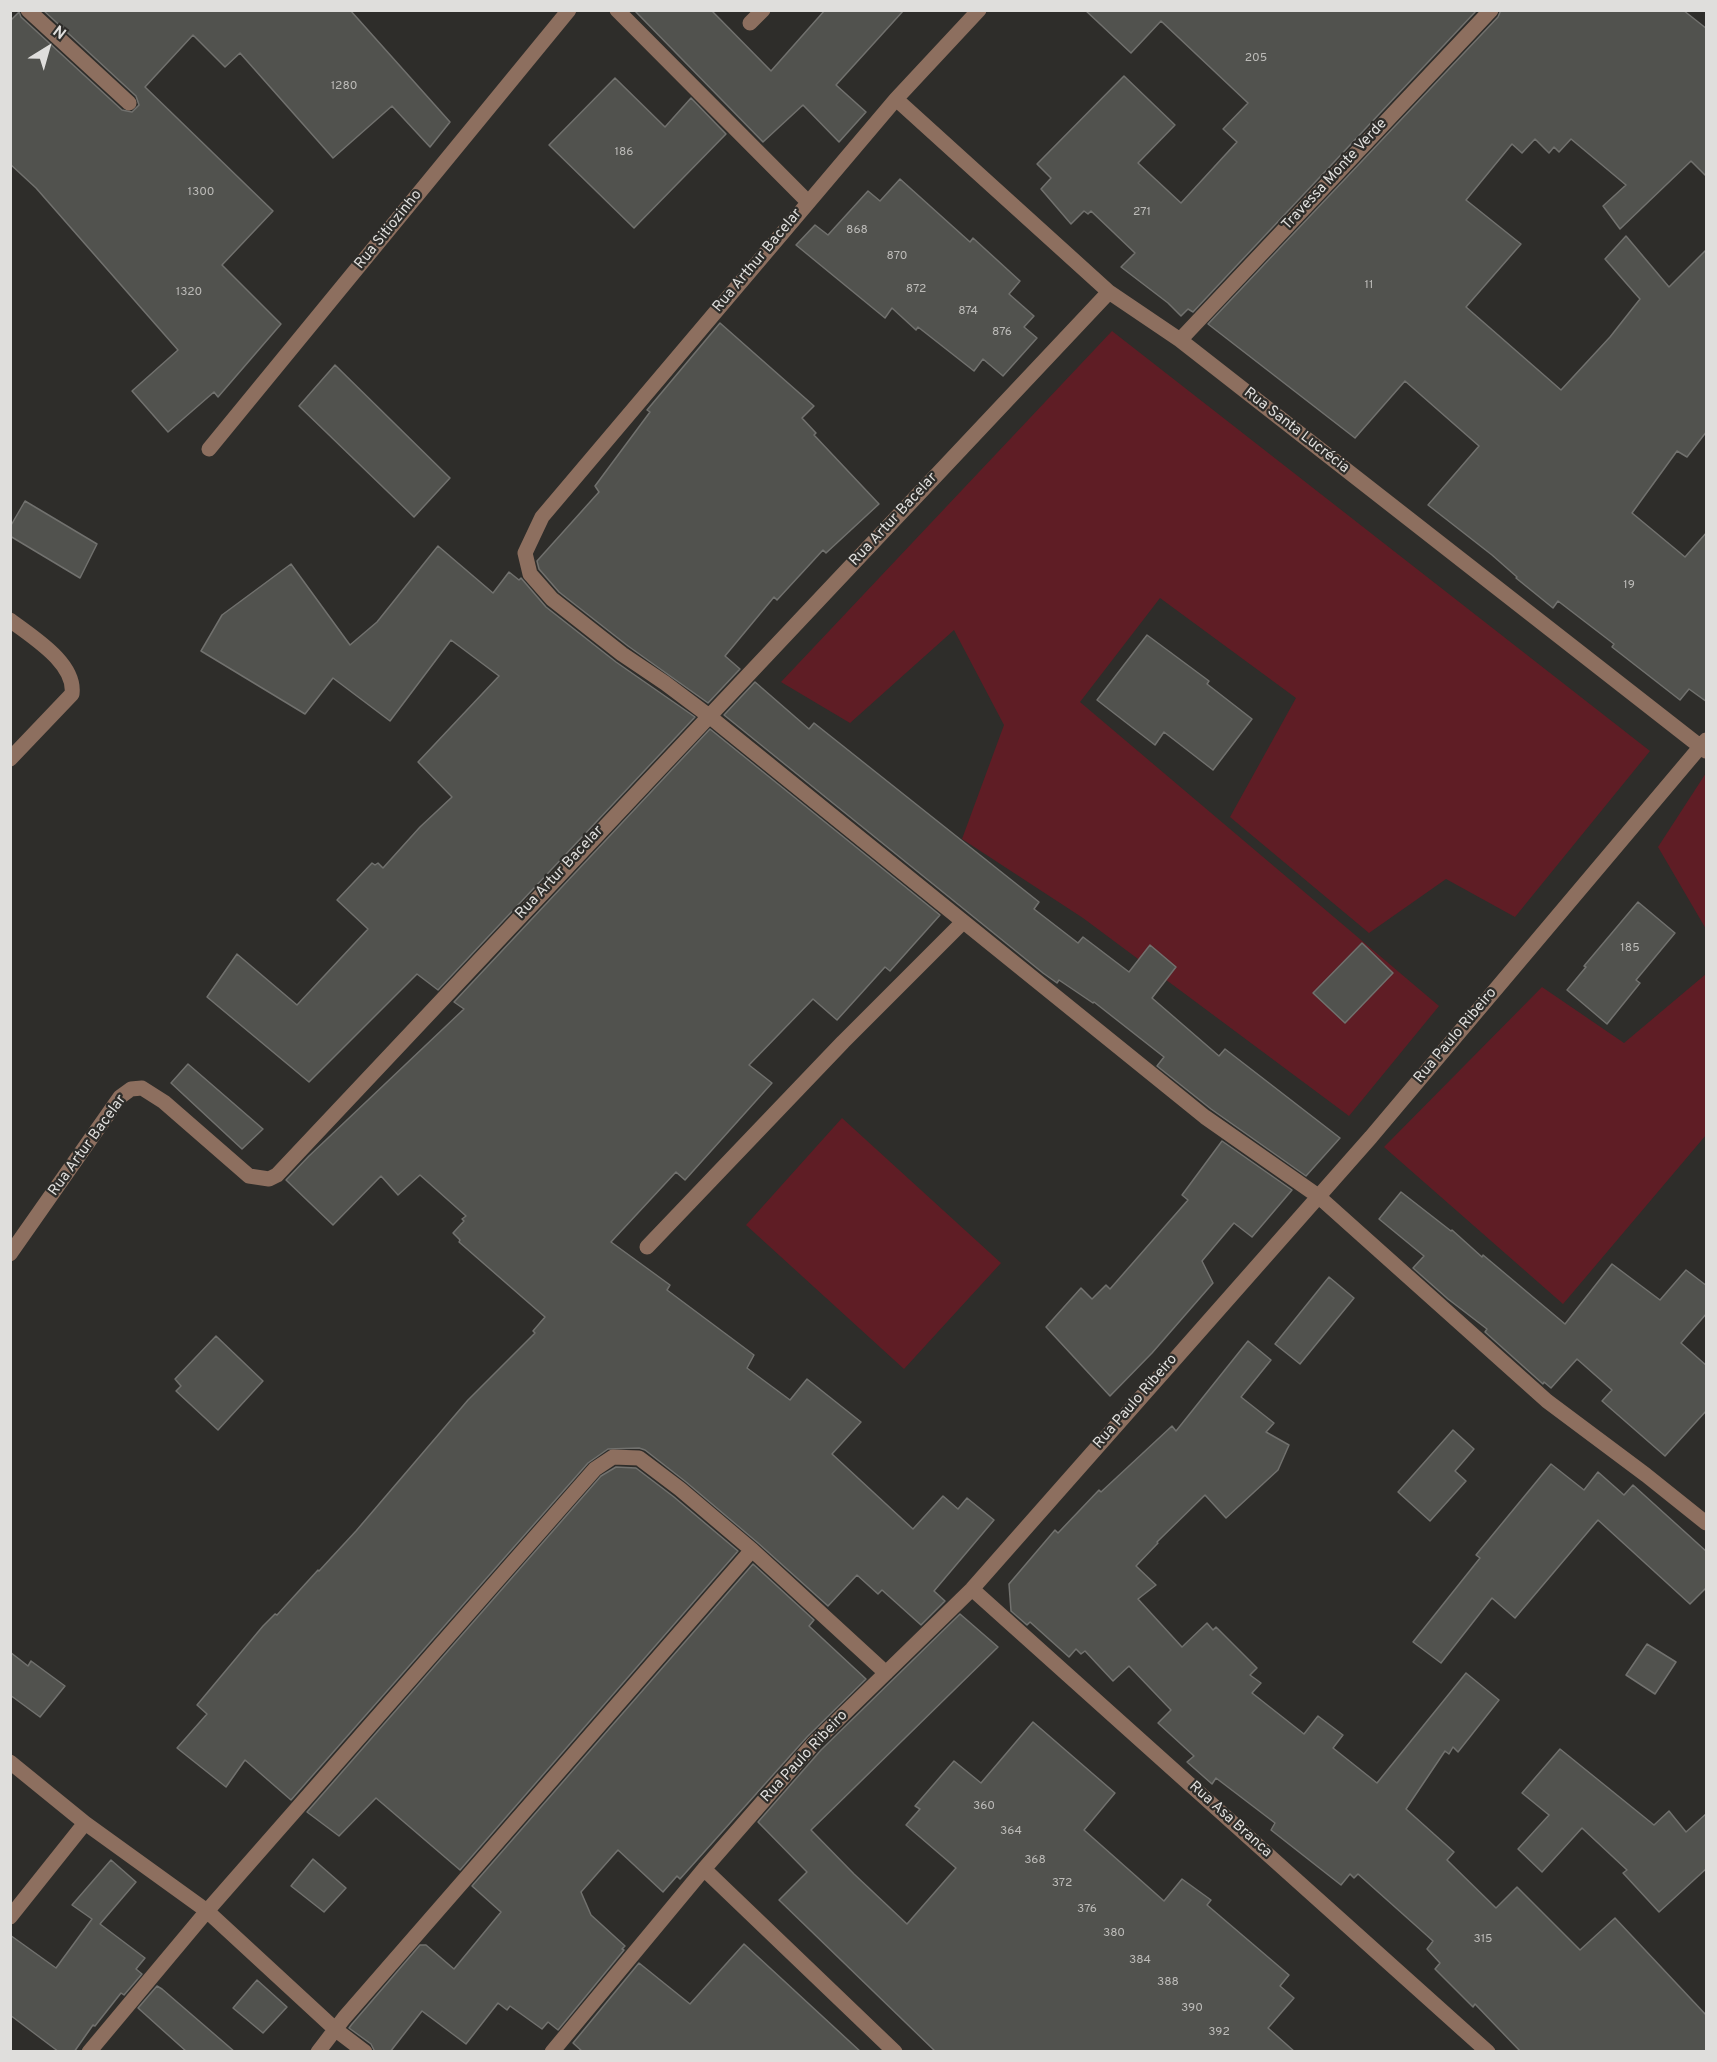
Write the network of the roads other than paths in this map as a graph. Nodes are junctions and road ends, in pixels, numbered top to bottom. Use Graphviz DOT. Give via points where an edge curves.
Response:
graph roads {
  1 [pos="28,10"];
  2 [pos="569,10"];
  3 [pos="617,10"];
  4 [pos="763,10"];
  5 [pos="980,10"];
  6 [pos="1491,10"];
  7 [pos="750,23"];
  8 [pos="896,99"];
  9 [pos="129,103"];
  10 [pos="808,202"];
  11 [pos="1109,292"];
  12 [pos="1180,340"];
  13 [pos="209,449"];
  14 [pos="10,620"];
  15 [pos="708,716"];
  16 [pos="1705,746"];
  17 [pos="10,759"];
  18 [pos="963,922"];
  19 [pos="1318,1196"];
  20 [pos="647,1246"];
  21 [pos="10,1254"];
  22 [pos="1707,1523"];
  23 [pos="752,1550"];
  24 [pos="972,1589"];
  25 [pos="886,1673"];
  26 [pos="10,1762"];
  27 [pos="85,1823"];
  28 [pos="704,1869"];
  29 [pos="207,1911"];
  30 [pos="10,1917"];
  31 [pos="336,2030"];
  32 [pos="89,2052"];
  33 [pos="318,2052"];
  34 [pos="365,2052"];
  35 [pos="552,2052"];
  36 [pos="895,2052"];
  37 [pos="1488,2052"];
  1 -- 9 [label="street"];
  2 -- 13 [label="street, Rua Sitiozinho"];
  3 -- 10 [label="street"];
  4 -- 7 [label="street"];
  5 -- 8 [label="street, Rua Arthur Bacelar"];
  6 -- 12 [label="street, Travessa Monte Verde"];
  8 -- 10 [label="street, Rua Arthur Bacelar"];
  8 -- 11 [label="street, Rua Santa Lucrécia"];
  10 -- 15 [label="street, Rua Arthur Bacelar" via="542,517 525,553 530,574 552,599"];
  11 -- 12 [label="street, Rua Santa Lucrécia"];
  11 -- 15 [label="street, Rua Artur Bacelar"];
  12 -- 16 [label="street, Rua Santa Lucrécia"];
  14 -- 17 [label="street" via="66,668 73,687 72,694"];
  15 -- 18 [label="street, Rua Arthur Bacelar"];
  15 -- 21 [label="street, Rua Artur Bacelar" via="273,1178 249,1176 164,1102 142,1088 131,1089 120,1097"];
  16 -- 19 [label="street, Rua Paulo Ribeiro"];
  18 -- 19 [label="street, Rua Arthur Bacelar" via="1205,1117"];
  18 -- 20 [label="street"];
  19 -- 22 [label="street, Rua Arthur Bacelar" via="1546,1401"];
  19 -- 24 [label="street, Rua Paulo Ribeiro"];
  23 -- 25 [label="street"];
  23 -- 29 [label="street" via="639,1458 613,1457 595,1469"];
  23 -- 31 [label="street"];
  24 -- 25 [label="street, Rua Paulo Ribeiro"];
  24 -- 37 [label="street, Rua Asa Branca"];
  25 -- 28 [label="street, Rua Paulo Ribeiro" via="814,1743"];
  26 -- 27 [label="street"];
  27 -- 29 [label="street"];
  27 -- 30 [label="street"];
  28 -- 35 [label="street, Rua Paulo Ribeiro"];
  28 -- 36 [label="street"];
  29 -- 31 [label="street"];
  29 -- 32 [label="street"];
  31 -- 33 [label="street"];
  31 -- 34 [label="street"];
}
